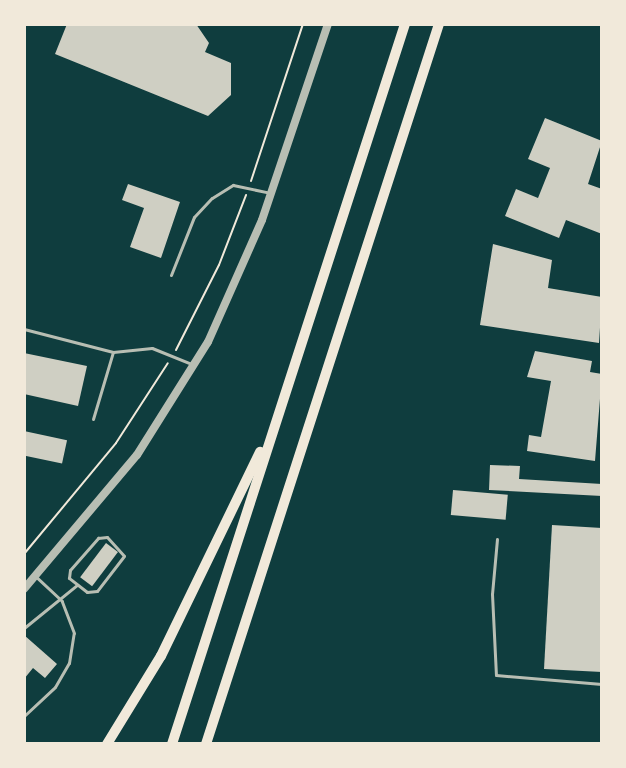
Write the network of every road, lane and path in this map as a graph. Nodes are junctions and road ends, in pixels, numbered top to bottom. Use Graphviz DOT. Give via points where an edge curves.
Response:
graph roads {
  1 [pos="303,24"];
  2 [pos="328,24"];
  3 [pos="405,24"];
  4 [pos="439,24"];
  5 [pos="248,187"];
  6 [pos="272,194"];
  7 [pos="171,275"];
  8 [pos="24,329"];
  9 [pos="113,352"];
  10 [pos="174,353"];
  11 [pos="195,366"];
  12 [pos="277,417"];
  13 [pos="93,419"];
  14 [pos="497,539"];
  15 [pos="24,554"];
  16 [pos="36,577"];
  17 [pos="77,585"];
  18 [pos="24,590"];
  19 [pos="62,601"];
  20 [pos="24,628"];
  21 [pos="602,684"];
  22 [pos="24,716"];
  23 [pos="107,744"];
  24 [pos="172,744"];
  25 [pos="206,744"];
  1 -- 5 [label="path"];
  2 -- 6 [label="street"];
  3 -- 12 [label="highway"];
  4 -- 25 [label="highway"];
  5 -- 6 [label="lane"];
  5 -- 7 [label="lane" via="233,185 194,218"];
  5 -- 10 [label="path" via="219,266"];
  6 -- 11 [label="street" via="235,288"];
  8 -- 9 [label="lane"];
  9 -- 10 [label="lane" via="152,348"];
  9 -- 13 [label="lane"];
  10 -- 11 [label="lane"];
  10 -- 15 [label="path" via="116,443"];
  11 -- 16 [label="street" via="120,478"];
  12 -- 23 [label="highway" via="160,656"];
  12 -- 24 [label="highway"];
  14 -- 21 [label="lane" via="492,594 496,675"];
  16 -- 18 [label="street"];
  16 -- 19 [label="lane"];
  17 -- 17 [label="lane" via="97,591 125,550 107,537 98,538 69,570"];
  17 -- 19 [label="lane"];
  19 -- 20 [label="lane"];
  19 -- 22 [label="lane" via="74,633 69,663 55,687"];
}
